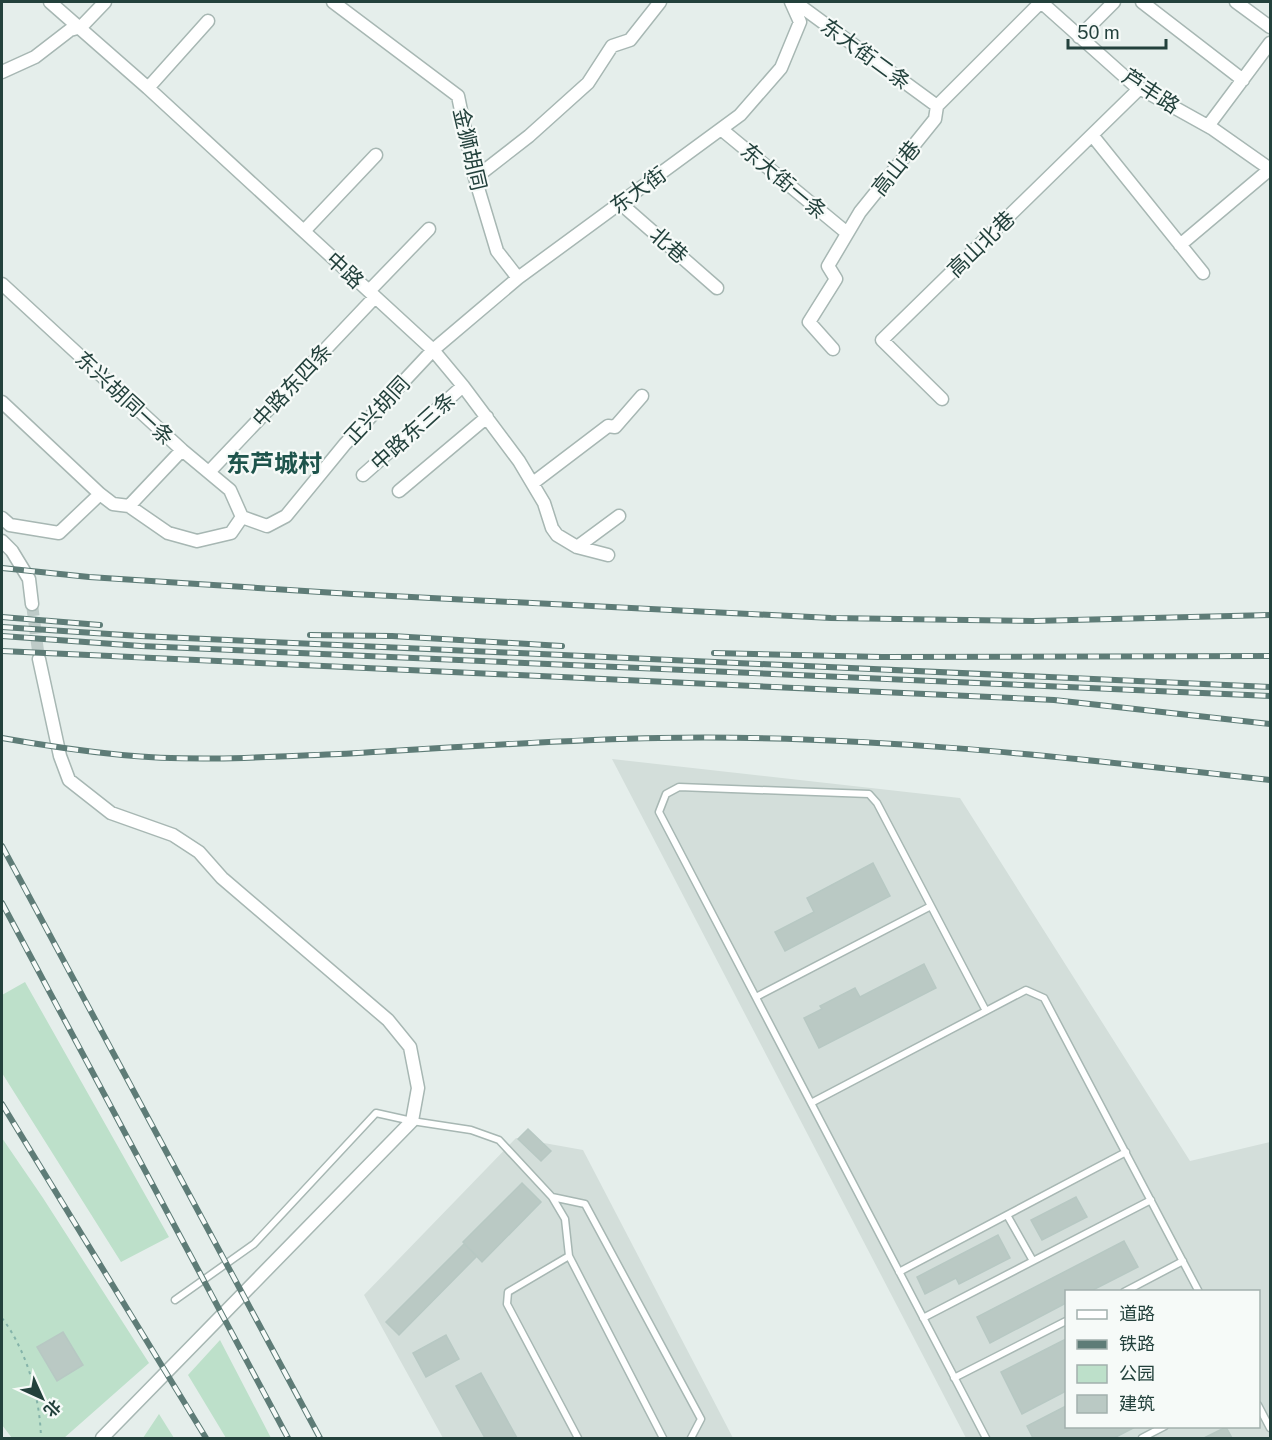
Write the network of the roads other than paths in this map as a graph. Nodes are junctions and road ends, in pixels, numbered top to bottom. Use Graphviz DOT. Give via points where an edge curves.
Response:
graph roads {
  1 [pos="50,2"];
  2 [pos="105,2"];
  3 [pos="333,2"];
  4 [pos="660,2"];
  5 [pos="793,2"];
  6 [pos="1041,2"];
  7 [pos="1114,2"];
  8 [pos="1142,2"];
  9 [pos="1236,2"];
  10 [pos="208,21"];
  11 [pos="81,27"];
  12 [pos="1270,27"];
  13 [pos="1079,37"];
  14 [pos="1270,43"];
  15 [pos="2,72"];
  16 [pos="1242,80"];
  17 [pos="148,88"];
  18 [pos="1140,88"];
  19 [pos="937,106"];
  20 [pos="1208,126"];
  21 [pos="721,129"];
  22 [pos="1092,135"];
  23 [pos="376,155"];
  24 [pos="1270,169"];
  25 [pos="475,178"];
  26 [pos="620,203"];
  27 [pos="429,229"];
  28 [pos="304,231"];
  29 [pos="847,233"];
  30 [pos="1180,245"];
  31 [pos="1203,273"];
  32 [pos="518,278"];
  33 [pos="2,284"];
  34 [pos="717,288"];
  35 [pos="372,294"];
  36 [pos="833,349"];
  37 [pos="433,350"];
  38 [pos="463,386"];
  39 [pos="642,396"];
  40 [pos="942,399"];
  41 [pos="2,402"];
  42 [pos="487,417"];
  43 [pos="182,450"];
  44 [pos="209,472"];
  45 [pos="363,475"];
  46 [pos="533,483"];
  47 [pos="399,491"];
  48 [pos="100,494"];
  49 [pos="129,506"];
  50 [pos="619,516"];
  51 [pos="242,517"];
  52 [pos="2,518"];
  53 [pos="2,541"];
  54 [pos="577,547"];
  55 [pos="608,555"];
  56 [pos="32,604"];
  57 [pos="39,659"];
  58 [pos="931,906"];
  59 [pos="756,997"];
  60 [pos="986,1011"];
  61 [pos="811,1103"];
  62 [pos="412,1121"];
  63 [pos="1126,1152"];
  64 [pos="552,1197"];
  65 [pos="1151,1200"];
  66 [pos="1007,1215"];
  67 [pos="569,1256"];
  68 [pos="1033,1261"];
  69 [pos="1183,1261"];
  70 [pos="899,1272"];
  71 [pos="1128,1290"];
  72 [pos="1198,1290"];
  73 [pos="175,1300"];
  74 [pos="923,1318"];
  75 [pos="1065,1322"];
  76 [pos="954,1378"];
  77 [pos="1260,1409"];
  78 [pos="1161,1428"];
  79 [pos="1270,1428"];
  80 [pos="102,1438"];
  81 [pos="578,1438"];
  82 [pos="663,1438"];
  83 [pos="691,1438"];
  84 [pos="986,1438"];
  85 [pos="1142,1438"];
  1 -- 11 [label="street, 中路"];
  2 -- 11 [label="street"];
  3 -- 25 [label="street, 金狮胡同" via="458,96"];
  4 -- 25 [label="street" via="630,40 612,46 588,83"];
  5 -- 19 [label="street, 东大街二条"];
  5 -- 21 [label="street, 东大街" via="800,22 781,68 740,115"];
  6 -- 13 [label="street, 芦丰路"];
  6 -- 19 [label="street, 高山巷"];
  7 -- 13 [label="street"];
  8 -- 16 [label="street"];
  9 -- 12 [label="street"];
  10 -- 17 [label="street"];
  11 -- 15 [label="street" via="70,30 35,57"];
  11 -- 17 [label="street, 中路"];
  13 -- 18 [label="street, 芦丰路"];
  14 -- 16 [label="street"];
  16 -- 20 [label="street"];
  17 -- 28 [label="street, 中路"];
  18 -- 20 [label="street, 芦丰路"];
  18 -- 22 [label="street, 高山北巷"];
  19 -- 29 [label="street, 高山巷" via="935,119"];
  20 -- 24 [label="street, 芦丰路"];
  21 -- 26 [label="street, 东大街"];
  21 -- 29 [label="street, 东大街一条"];
  22 -- 30 [label="street"];
  22 -- 40 [label="street, 高山北巷" via="882,340"];
  23 -- 28 [label="street"];
  24 -- 30 [label="street"];
  25 -- 32 [label="street, 金狮胡同" via="497,251"];
  26 -- 32 [label="street, 东大街"];
  26 -- 34 [label="street, 北巷"];
  27 -- 35 [label="street, 中路东四条"];
  28 -- 35 [label="street, 中路"];
  29 -- 36 [label="street, 高山巷" via="828,266 836,279 808,322"];
  30 -- 31 [label="street"];
  32 -- 37 [label="street, 东大街"];
  33 -- 43 [label="street, 东兴胡同一条"];
  35 -- 37 [label="street, 中路"];
  35 -- 44 [label="street, 中路东四条"];
  37 -- 38 [label="street, 中路"];
  37 -- 51 [label="street, 正兴胡同" via="345,444 286,516 267,526"];
  38 -- 42 [label="street, 中路"];
  38 -- 45 [label="street, 中路东三条"];
  39 -- 46 [label="street" via="615,427 608,426"];
  41 -- 48 [label="street"];
  42 -- 46 [label="street, 中路"];
  42 -- 47 [label="street"];
  43 -- 44 [label="street, 东兴胡同一条"];
  43 -- 49 [label="street"];
  44 -- 51 [label="street, 东兴胡同一条" via="230,490"];
  46 -- 54 [label="street, 中路" via="552,528"];
  48 -- 49 [label="street" via="113,504"];
  48 -- 52 [label="street" via="59,533 10,525"];
  49 -- 51 [label="street" via="168,532 197,541 231,533"];
  50 -- 54 [label="street"];
  53 -- 56 [label="street" via="29,579"];
  54 -- 55 [label="street, 中路"];
  57 -- 62 [label="street" via="69,780 111,813 173,835 199,852 222,878 388,1020 410,1047 418,1088"];
  58 -- 59 [label="lane"];
  58 -- 59 [label="lane" via="869,794 679,787 666,794 660,812"];
  58 -- 60 [label="lane"];
  59 -- 61 [label="lane"];
  60 -- 61 [label="lane"];
  60 -- 63 [label="lane" via="1026,990 1044,998"];
  61 -- 70 [label="lane"];
  62 -- 64 [label="lane" via="471,1130 499,1140"];
  62 -- 73 [label="lane" via="376,1113 254,1244"];
  62 -- 80 [label="street"];
  63 -- 65 [label="lane"];
  63 -- 66 [label="lane"];
  64 -- 67 [label="lane" via="565,1219"];
  64 -- 83 [label="lane" via="585,1204 702,1419"];
  65 -- 68 [label="lane"];
  65 -- 69 [label="lane"];
  66 -- 68 [label="lane"];
  66 -- 70 [label="lane"];
  67 -- 81 [label="lane" via="508,1292 507,1304"];
  67 -- 82 [label="lane"];
  68 -- 74 [label="lane"];
  69 -- 71 [label="lane"];
  69 -- 72 [label="lane"];
  70 -- 74 [label="lane"];
  74 -- 76 [label="lane"];
  75 -- 76 [label="lane"];
  76 -- 84 [label="lane"];
  77 -- 79 [label="lane"];
  78 -- 85 [label="lane"];
}
